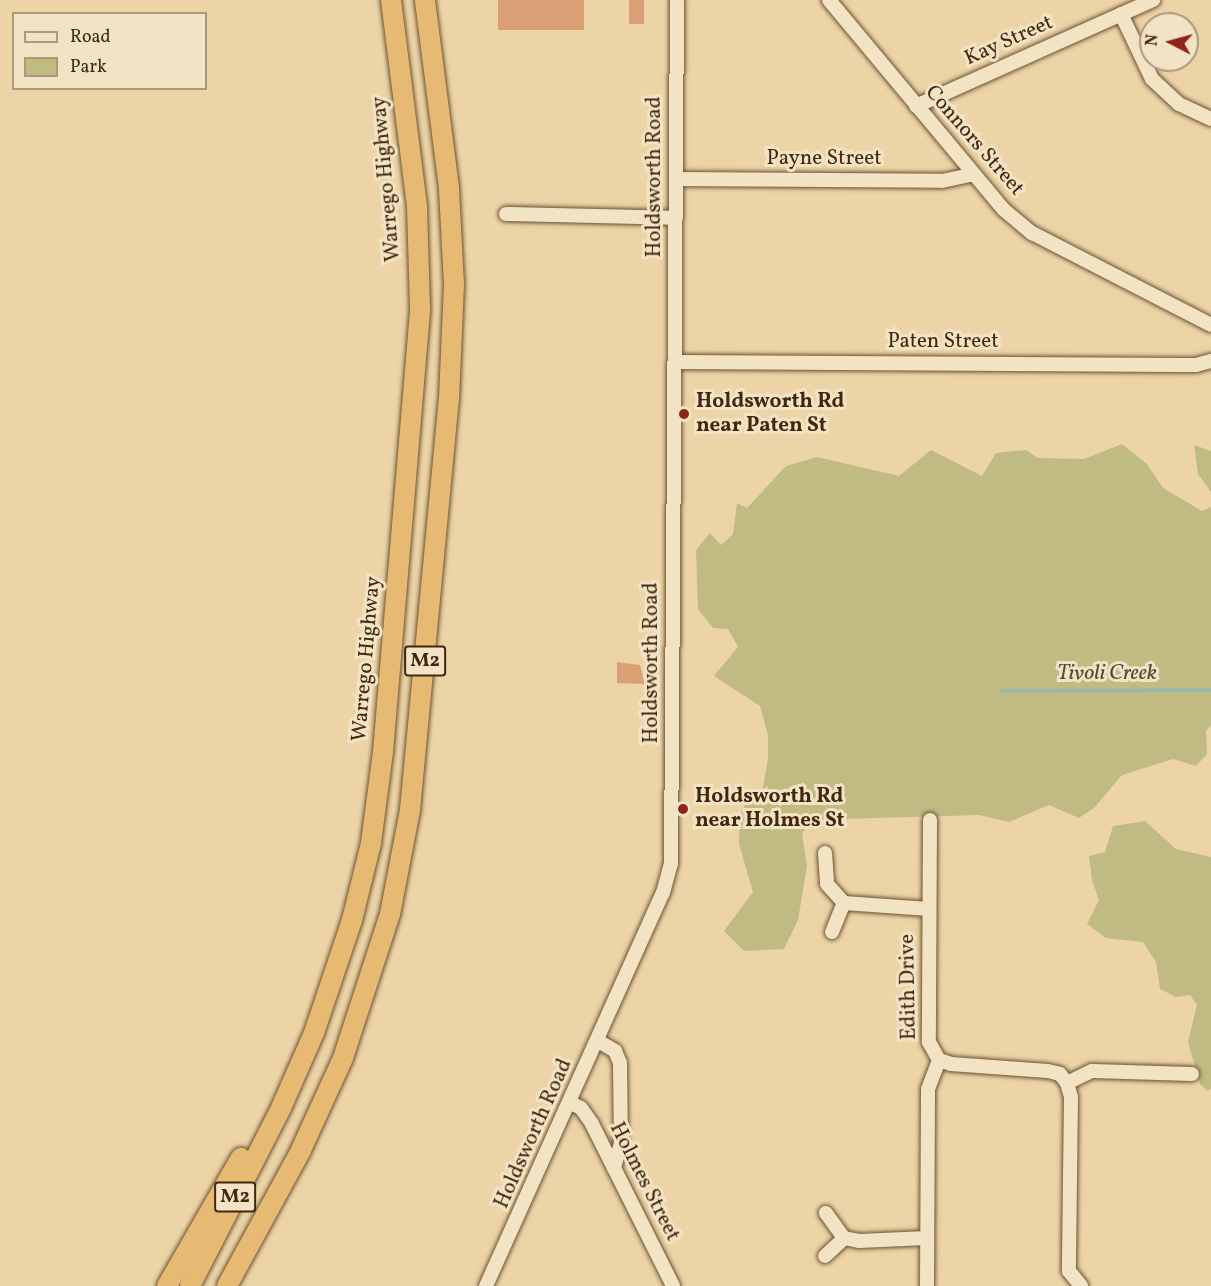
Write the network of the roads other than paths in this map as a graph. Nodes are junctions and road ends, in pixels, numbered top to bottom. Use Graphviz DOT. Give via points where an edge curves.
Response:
graph roads {
  1 [pos="391,0"];
  2 [pos="425,0"];
  3 [pos="677,0"];
  4 [pos="829,0"];
  5 [pos="1153,0"];
  6 [pos="1121,14"];
  7 [pos="916,106"];
  8 [pos="1211,119"];
  9 [pos="971,175"];
  10 [pos="676,179"];
  11 [pos="506,214"];
  12 [pos="676,218"];
  13 [pos="1211,325"];
  14 [pos="1211,361"];
  15 [pos="675,362"];
  16 [pos="930,820"];
  17 [pos="825,853"];
  18 [pos="844,903"];
  19 [pos="929,909"];
  20 [pos="832,932"];
  21 [pos="598,1041"];
  22 [pos="939,1060"];
  23 [pos="1192,1074"];
  24 [pos="1067,1083"];
  25 [pos="570,1103"];
  26 [pos="281,1108"];
  27 [pos="614,1167"];
  28 [pos="826,1213"];
  29 [pos="844,1238"];
  30 [pos="927,1238"];
  31 [pos="825,1256"];
  32 [pos="1078,1285"];
  33 [pos="167,1286"];
  34 [pos="190,1286"];
  35 [pos="227,1286"];
  36 [pos="486,1286"];
  37 [pos="673,1286"];
  38 [pos="927,1286"];
  1 -- 26 [label="highway, Warrego Highway / M2" via="417,206 420,308 383,752 371,843 352,920 315,1034"];
  2 -- 35 [label="highway, M2" via="449,188 454,295 449,399 411,810 387,925 343,1058 300,1152"];
  3 -- 10 [label="street, Holdsworth Road"];
  4 -- 7 [label="street, Connors Street"];
  5 -- 6 [label="street, Kay Street"];
  6 -- 7 [label="street, Kay Street"];
  6 -- 8 [label="street" via="1152,79 1179,104"];
  7 -- 9 [label="street, Connors Street"];
  9 -- 10 [label="street, Payne Street" via="942,181"];
  9 -- 13 [label="street, Connors Street" via="1003,210 1032,233"];
  10 -- 12 [label="street, Holdsworth Road"];
  11 -- 12 [label="street"];
  12 -- 15 [label="street, Holdsworth Road"];
  14 -- 15 [label="street, Paten Street"];
  15 -- 21 [label="street, Holdsworth Road" via="672,856 663,893"];
  16 -- 19 [label="street, Edith Drive"];
  17 -- 18 [label="street" via="827,884"];
  18 -- 19 [label="street"];
  18 -- 20 [label="street"];
  19 -- 22 [label="street, Edith Drive" via="929,1042"];
  21 -- 25 [label="street, Holdsworth Road"];
  21 -- 27 [label="street" via="615,1051 620,1063 621,1143"];
  22 -- 24 [label="street, Edith Drive" via="993,1070 1048,1071 1059,1074"];
  22 -- 30 [label="street" via="928,1089"];
  23 -- 24 [label="street" via="1092,1071"];
  24 -- 32 [label="street" via="1071,1097 1069,1271"];
  25 -- 27 [label="street, Holmes Street" via="587,1116"];
  25 -- 36 [label="street, Holdsworth Road"];
  26 -- 33 [label="highway" via="262,1121"];
  26 -- 34 [label="highway, Warrego Highway / M2"];
  27 -- 37 [label="street, Holmes Street"];
  28 -- 29 [label="street"];
  29 -- 30 [label="street"];
  29 -- 31 [label="street"];
  30 -- 38 [label="street"];
}
